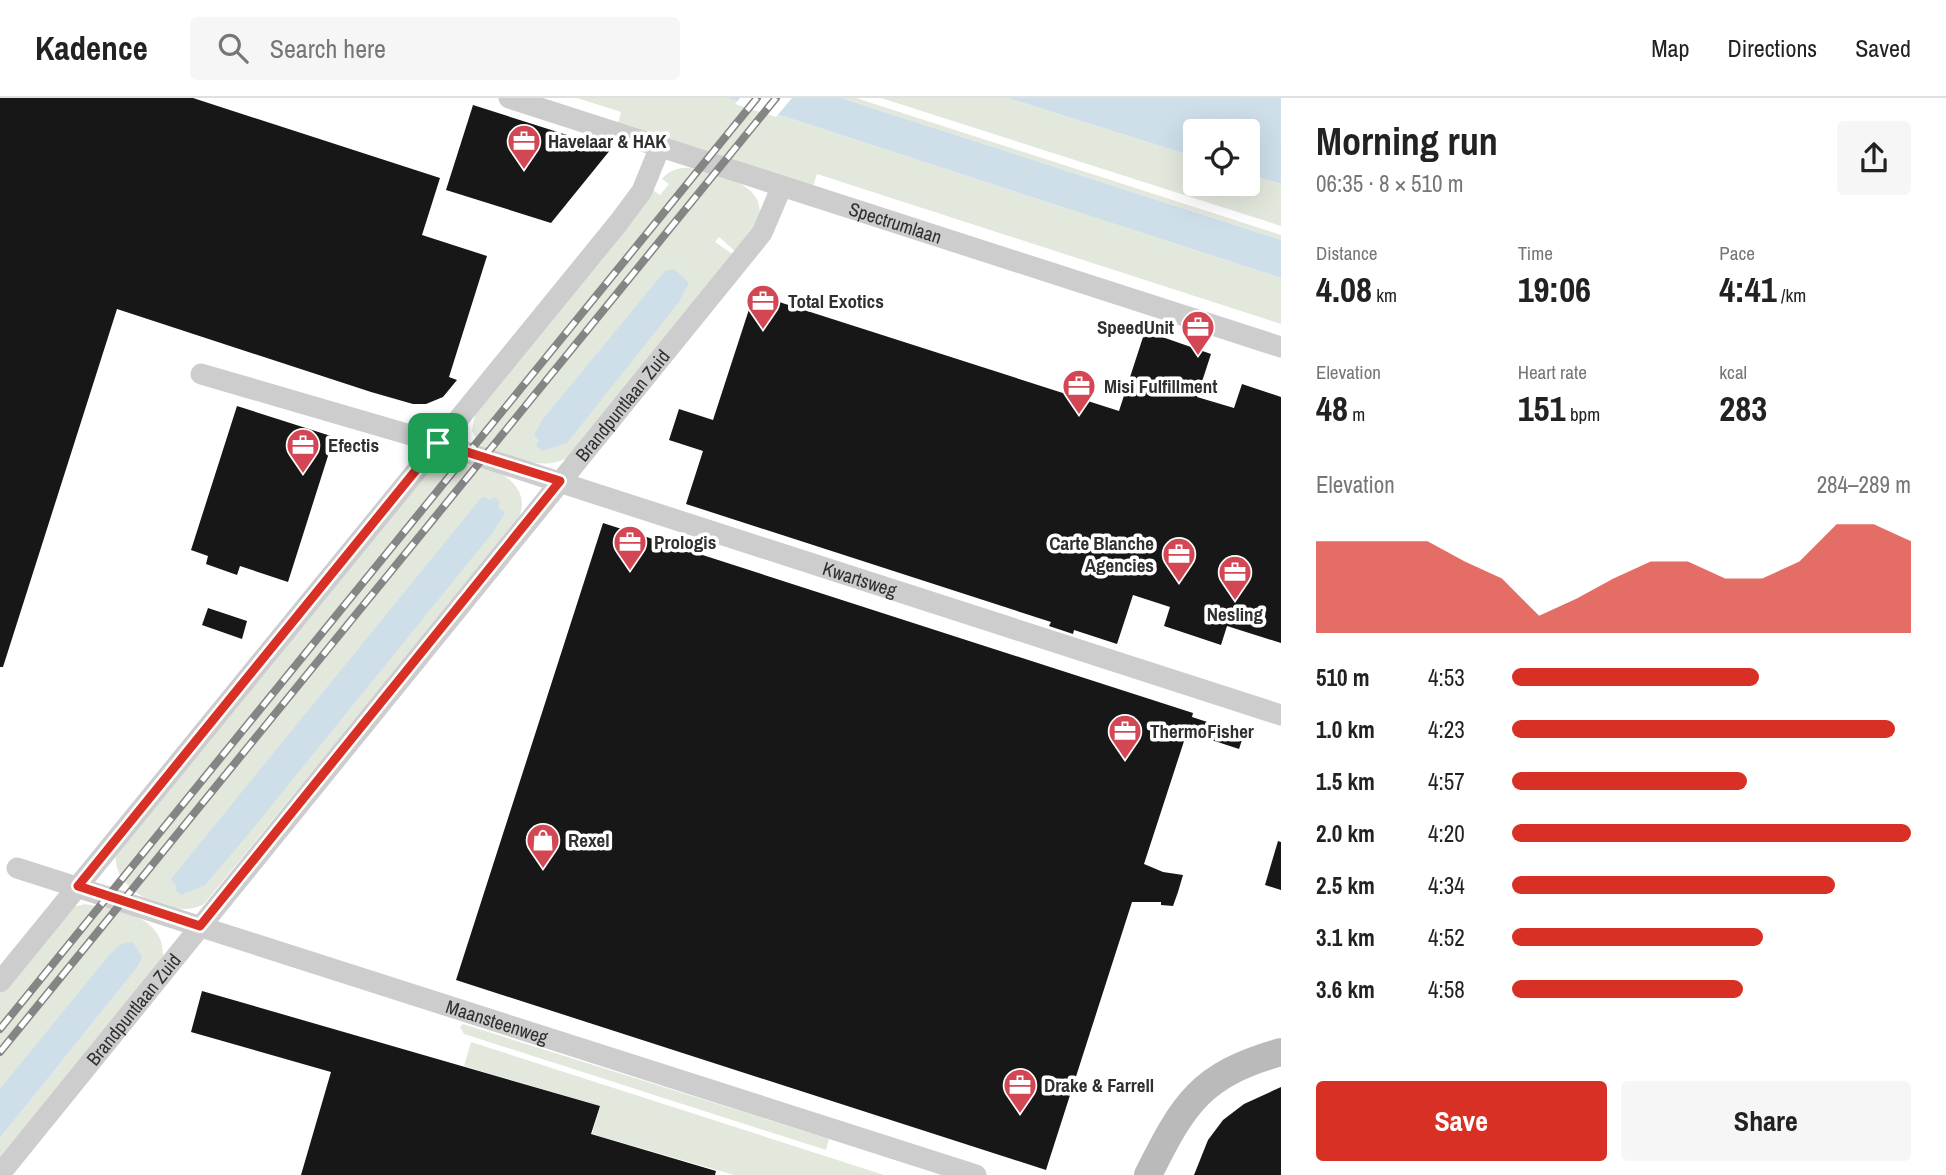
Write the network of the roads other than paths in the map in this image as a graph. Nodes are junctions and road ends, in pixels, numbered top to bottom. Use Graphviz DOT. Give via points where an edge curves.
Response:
graph roads {
  1 [pos="509,98"];
  2 [pos="660,146"];
  3 [pos="782,186"];
  4 [pos="1281,347"];
  5 [pos="201,374"];
  6 [pos="438,443"];
  7 [pos="560,481"];
  8 [pos="1281,715"];
  9 [pos="17,867"];
  10 [pos="78,886"];
  11 [pos="200,926"];
  12 [pos="0,982"];
  13 [pos="1281,1052"];
  14 [pos="1170,1131"];
  15 [pos="0,1174"];
  16 [pos="976,1175"];
  17 [pos="1147,1175"];
  18 [pos="1161,1175"];
  1 -- 2 [label="street, Spectrumlaan"];
  2 -- 3 [label="street, Spectrumlaan"];
  2 -- 6 [label="street" via="634,202"];
  3 -- 4 [label="street, Spectrumlaan"];
  3 -- 7 [label="street, Brandpuntlaan Zuid" via="762,233"];
  5 -- 6 [label="street, Kwartsweg"];
  6 -- 7 [label="street, Kwartsweg"];
  6 -- 10 [label="street"];
  7 -- 8 [label="street, Kwartsweg"];
  7 -- 11 [label="street, Brandpuntlaan Zuid"];
  9 -- 10 [label="street, Maansteenweg"];
  10 -- 11 [label="street, Maansteenweg"];
  10 -- 12 [label="street"];
  11 -- 15 [label="street, Brandpuntlaan Zuid"];
  11 -- 16 [label="street, Maansteenweg"];
  13 -- 14 [label="street" via="1228,1070 1207,1084"];
  14 -- 17 [label="street"];
  14 -- 18 [label="street"];
}
